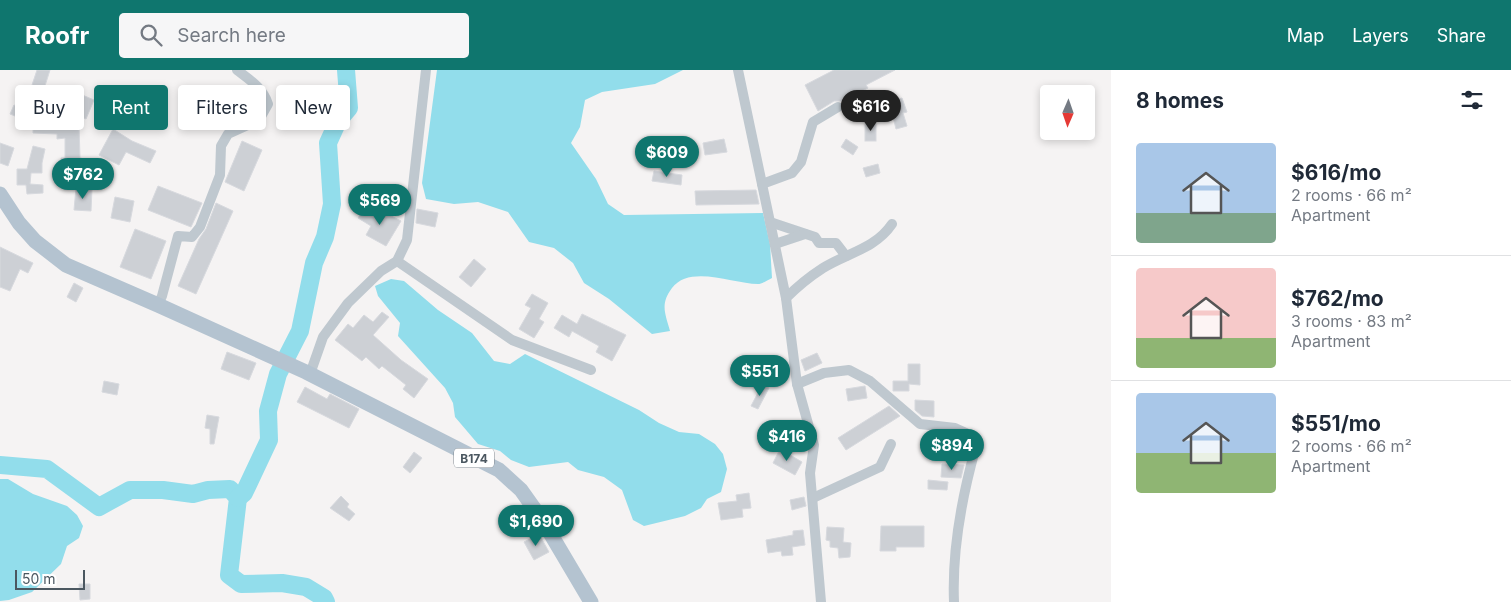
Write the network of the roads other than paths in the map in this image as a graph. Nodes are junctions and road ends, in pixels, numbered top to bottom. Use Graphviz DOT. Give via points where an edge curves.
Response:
graph roads {
  1 [pos="236,70"];
  2 [pos="426,70"];
  3 [pos="738,70"];
  4 [pos="838,108"];
  5 [pos="762,184"];
  6 [pos="0,194"];
  7 [pos="770,222"];
  8 [pos="892,224"];
  9 [pos="805,234"];
  10 [pos="775,244"];
  11 [pos="846,256"];
  12 [pos="398,261"];
  13 [pos="786,298"];
  14 [pos="158,305"];
  15 [pos="591,370"];
  16 [pos="308,373"];
  17 [pos="797,384"];
  18 [pos="891,444"];
  19 [pos="813,498"];
  20 [pos="591,602"];
  21 [pos="821,602"];
  22 [pos="954,602"];
  1 -- 14 [label="street" via="257,86 268,104 259,120 228,134 221,146 220,175 200,227 192,237 178,236"];
  2 -- 12 [label="street" via="410,221 407,240"];
  3 -- 5 [label="street"];
  4 -- 5 [label="street" via="813,122 801,162 792,173"];
  5 -- 7 [label="street"];
  6 -- 14 [label="main road, B174" via="35,241 66,265"];
  7 -- 9 [label="street"];
  7 -- 10 [label="street"];
  8 -- 11 [label="street" via="885,235 871,246"];
  9 -- 10 [label="street"];
  9 -- 11 [label="street" via="819,243 836,243"];
  10 -- 13 [label="street"];
  11 -- 13 [label="street" via="824,267"];
  12 -- 15 [label="street" via="512,340"];
  12 -- 16 [label="street" via="381,271 348,303 323,337"];
  13 -- 17 [label="street"];
  14 -- 16 [label="main road, B174"];
  16 -- 20 [label="main road, B174" via="499,470 521,490 543,521"];
  17 -- 19 [label="street" via="814,445 810,473"];
  17 -- 22 [label="street" via="824,374 849,370 870,381 920,424 955,428 966,433 975,450 964,491"];
  18 -- 19 [label="street" via="880,467"];
  19 -- 21 [label="street"];
}
